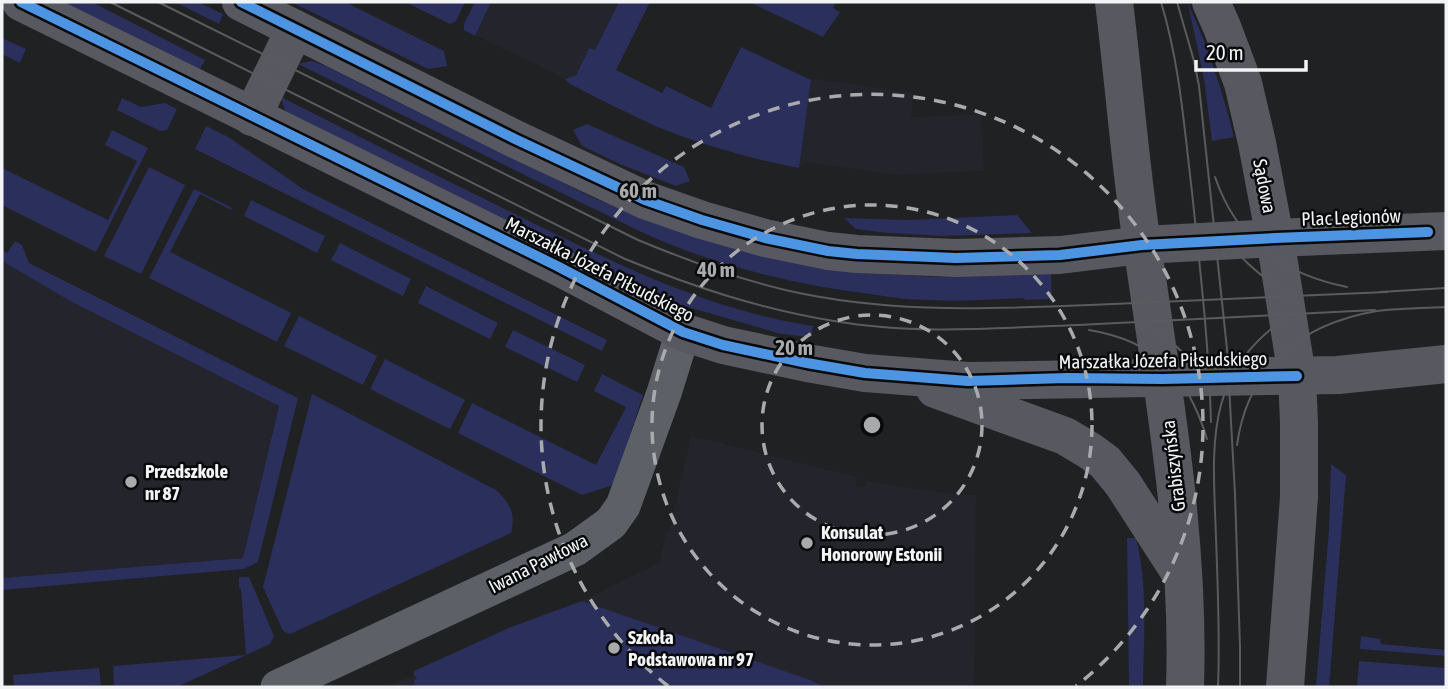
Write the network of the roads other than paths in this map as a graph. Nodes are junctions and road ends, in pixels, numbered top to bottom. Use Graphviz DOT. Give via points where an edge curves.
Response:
graph roads {
  1 [pos="21,2"];
  2 [pos="241,2"];
  3 [pos="1114,2"];
  4 [pos="1211,2"];
  5 [pos="295,29"];
  6 [pos="252,117"];
  7 [pos="1446,231"];
  8 [pos="1275,237"];
  9 [pos="1142,245"];
  10 [pos="683,332"];
  11 [pos="1446,364"];
  12 [pos="1297,376"];
  13 [pos="900,377"];
  14 [pos="1162,379"];
  15 [pos="1184,579"];
  16 [pos="278,687"];
  17 [pos="1185,687"];
  18 [pos="1285,687"];
  1 -- 6 [label="main road, Marszałka Józefa Piłsudskiego"];
  2 -- 5 [label="main road"];
  3 -- 9 [label="main road"];
  4 -- 8 [label="main road, Sądowa" via="1243,83"];
  5 -- 6 [label="main road"];
  5 -- 9 [label="main road" via="645,200 765,238 828,251 956,258 1060,255"];
  6 -- 10 [label="main road, Marszałka Józefa Piłsudskiego"];
  7 -- 8 [label="main road, Plac Legionów"];
  8 -- 9 [label="main road"];
  8 -- 12 [label="main road, Sądowa"];
  9 -- 14 [label="main road, Grabiszyńska"];
  10 -- 13 [label="main road, Marszałka Józefa Piłsudskiego" via="807,363"];
  10 -- 16 [label="street, Iwana Pawłowa" via="623,506 611,523 575,548"];
  11 -- 12 [label="main road"];
  12 -- 14 [label="main road, Marszałka Józefa Piłsudskiego"];
  12 -- 18 [label="main road" via="1299,497"];
  13 -- 14 [label="main road, Marszałka Józefa Piłsudskiego"];
  13 -- 15 [label="main road" via="1065,436 1090,450 1111,467"];
  14 -- 15 [label="main road, Grabiszyńska"];
  15 -- 17 [label="main road, Grabiszyńska"];
}
